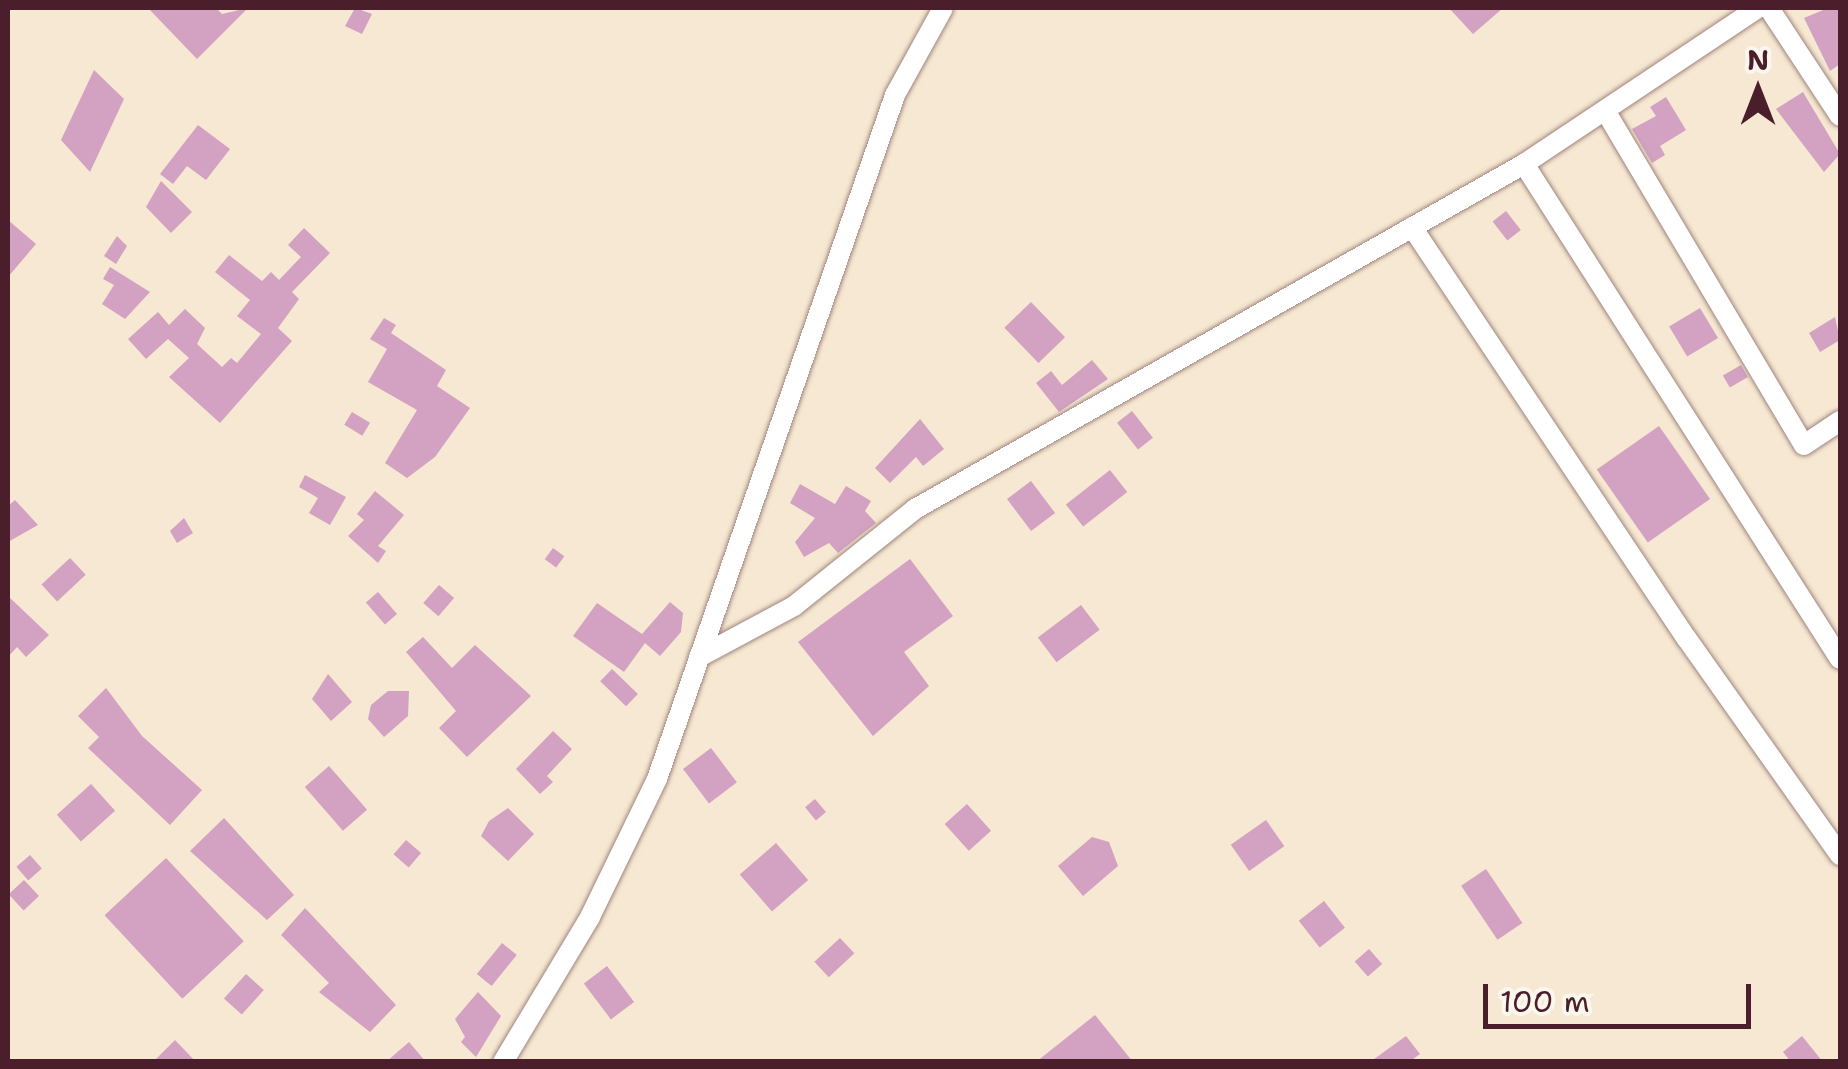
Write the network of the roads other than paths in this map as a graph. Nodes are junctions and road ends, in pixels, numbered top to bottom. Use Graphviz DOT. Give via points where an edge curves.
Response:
graph roads {
  1 [pos="942,8"];
  2 [pos="1758,8"];
  3 [pos="1769,8"];
  4 [pos="1606,112"];
  5 [pos="1840,116"];
  6 [pos="1524,164"];
  7 [pos="1412,227"];
  8 [pos="1840,421"];
  9 [pos="700,658"];
  10 [pos="1840,659"];
  11 [pos="1840,855"];
  12 [pos="503,1062"];
  1 -- 9 [label="street" via="895,95"];
  2 -- 4 [label="street"];
  3 -- 5 [label="street"];
  4 -- 6 [label="street"];
  4 -- 8 [label="street" via="1804,446"];
  6 -- 7 [label="street"];
  6 -- 10 [label="street"];
  7 -- 9 [label="street" via="915,510 794,606"];
  7 -- 11 [label="street" via="1687,640"];
  9 -- 12 [label="street" via="640,814 590,917"];
}
